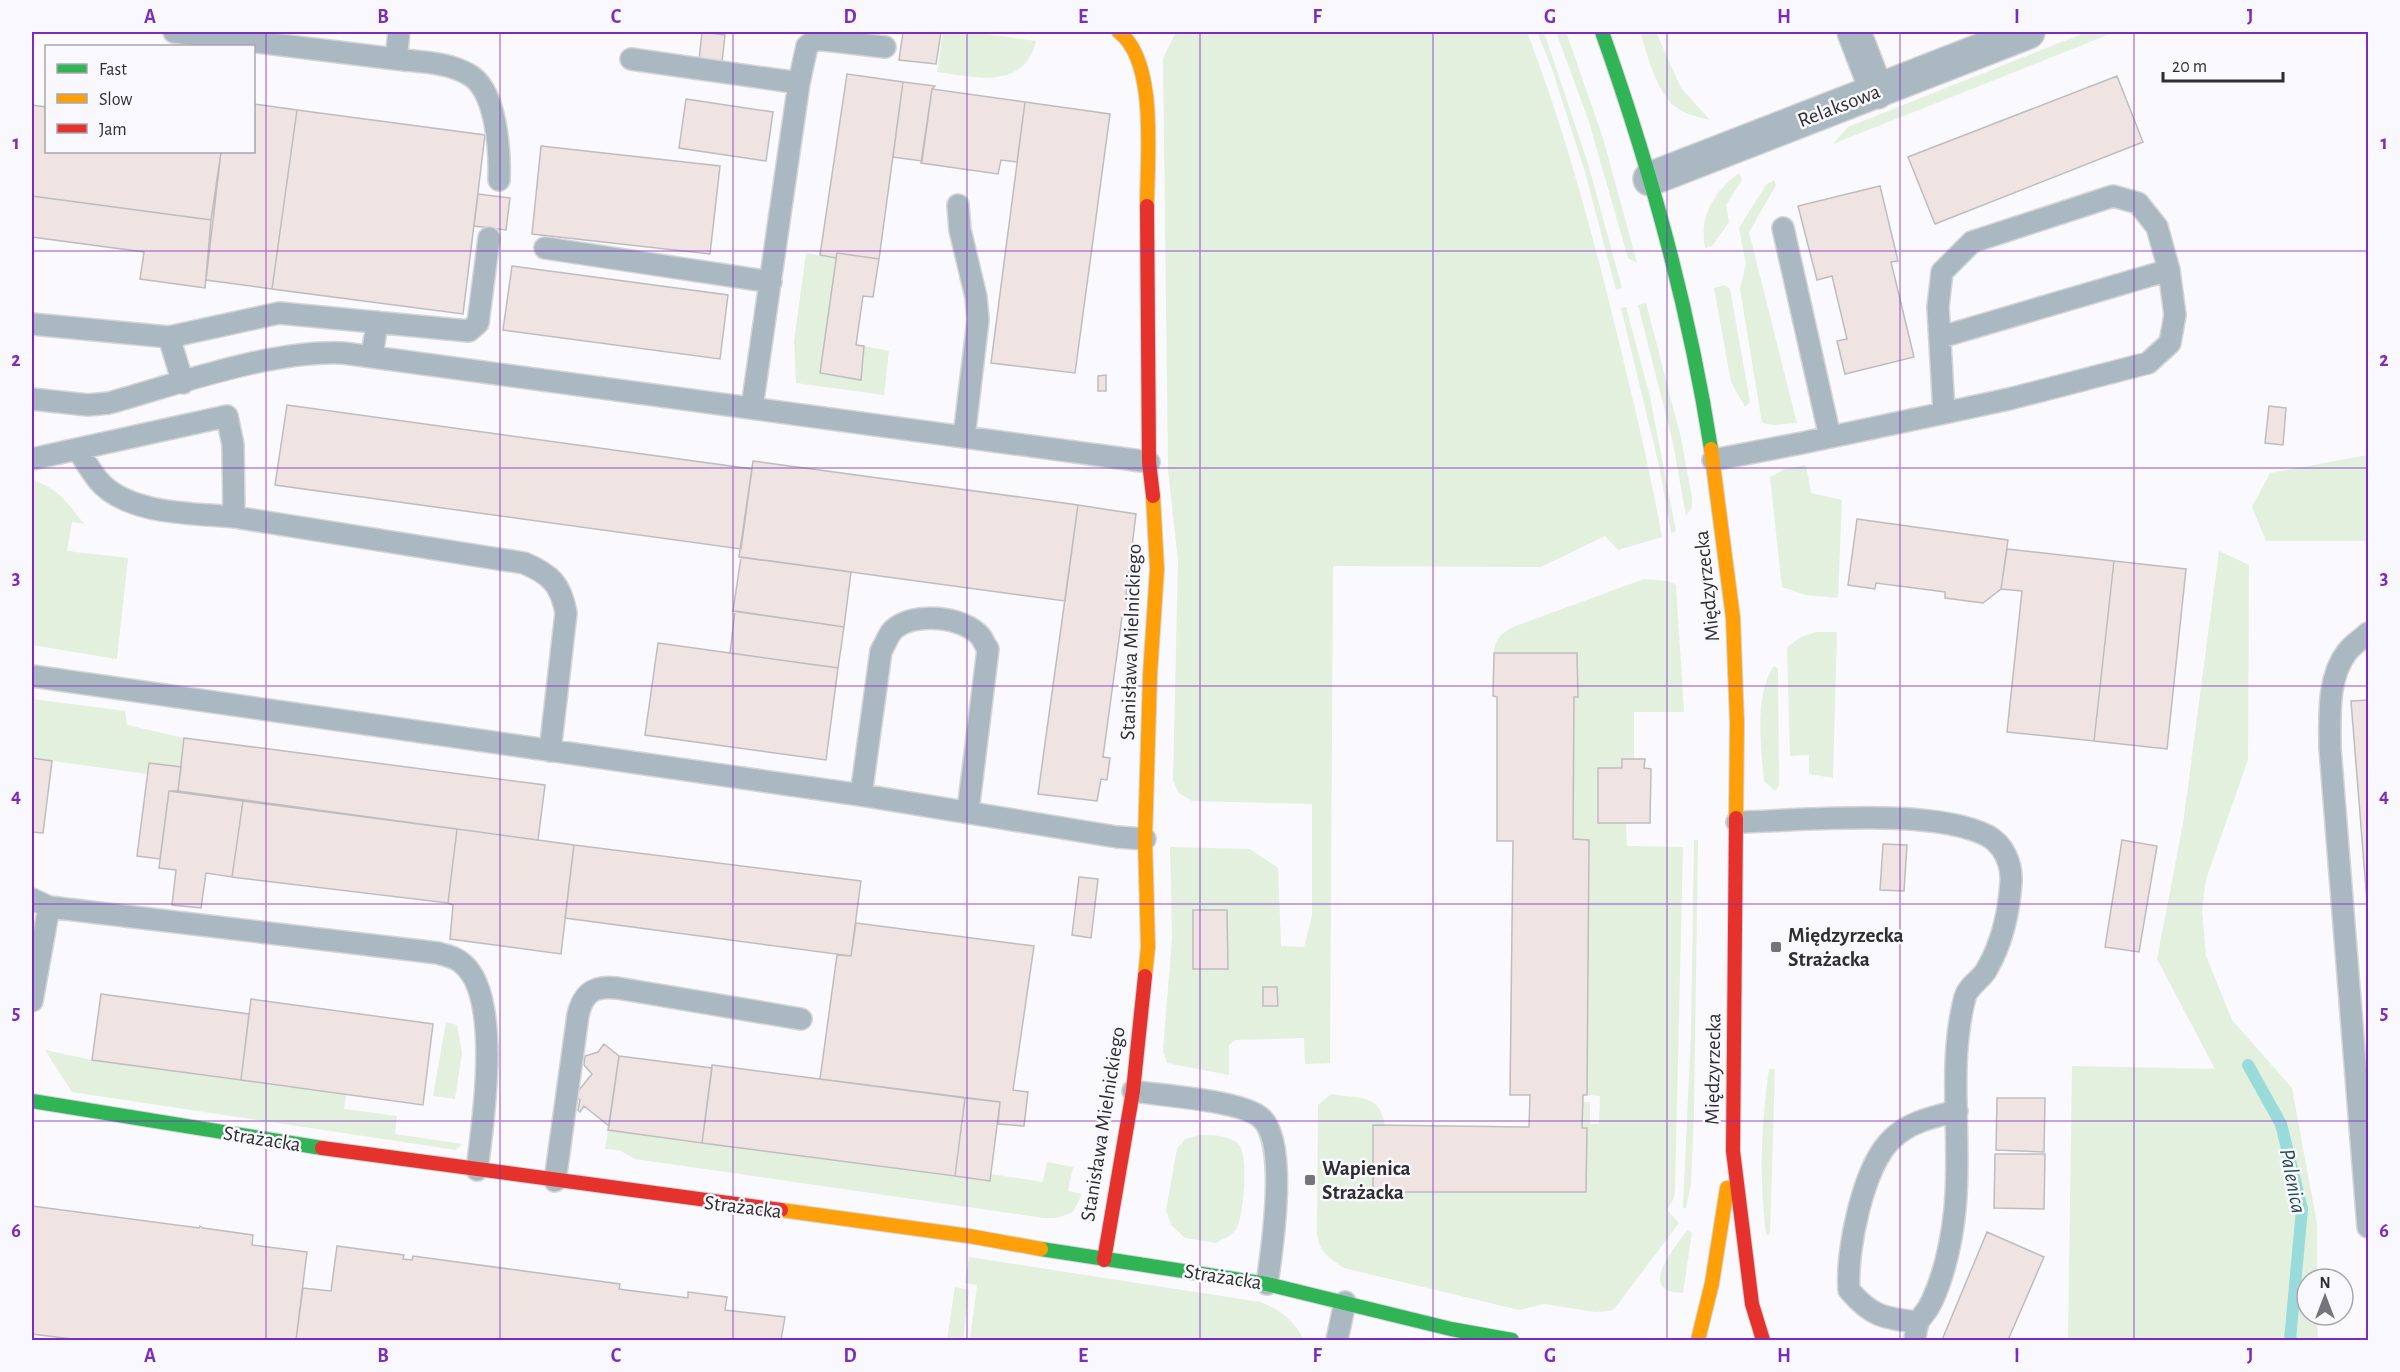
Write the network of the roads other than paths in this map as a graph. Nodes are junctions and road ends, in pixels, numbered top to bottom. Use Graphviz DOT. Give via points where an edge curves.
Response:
graph roads {
  1 [pos="174,32"];
  2 [pos="399,32"];
  3 [pos="1119,32"];
  4 [pos="1602,32"];
  5 [pos="1854,32"];
  6 [pos="2028,32"];
  7 [pos="261,37"];
  8 [pos="885,47"];
  9 [pos="396,59"];
  10 [pos="631,59"];
  11 [pos="799,83"];
  12 [pos="1877,92"];
  13 [pos="1650,179"];
  14 [pos="499,180"];
  15 [pos="958,205"];
  16 [pos="1783,228"];
  17 [pos="489,238"];
  18 [pos="545,248"];
  19 [pos="2169,270"];
  20 [pos="771,282"];
  21 [pos="377,322"];
  22 [pos="32,324"];
  23 [pos="169,337"];
  24 [pos="1941,337"];
  25 [pos="372,357"];
  26 [pos="183,383"];
  27 [pos="32,399"];
  28 [pos="752,407"];
  29 [pos="1944,413"];
  30 [pos="964,437"];
  31 [pos="1830,437"];
  32 [pos="78,449"];
  33 [pos="32,459"];
  34 [pos="1713,460"];
  35 [pos="1149,462"];
  36 [pos="234,517"];
  37 [pos="2368,633"];
  38 [pos="32,676"];
  39 [pos="550,751"];
  40 [pos="861,795"];
  41 [pos="968,811"];
  42 [pos="1737,822"];
  43 [pos="1144,838"];
  44 [pos="40,903"];
  45 [pos="32,1001"];
  46 [pos="801,1019"];
  47 [pos="1133,1091"];
  48 [pos="32,1101"];
  49 [pos="1957,1111"];
  50 [pos="1732,1151"];
  51 [pos="477,1170"];
  52 [pos="555,1181"];
  53 [pos="2368,1227"];
  54 [pos="1104,1260"];
  55 [pos="1267,1284"];
  56 [pos="1345,1302"];
  57 [pos="1916,1331"];
  58 [pos="1461,1335"];
  59 [pos="1337,1341"];
  60 [pos="1512,1341"];
  61 [pos="1698,1341"];
  62 [pos="1763,1341"];
  1 -- 7 [label="lane"];
  2 -- 9 [label="lane"];
  3 -- 35 [label="street, Stanisława Mielnickiego" via="1139,56 1146,94"];
  4 -- 13 [label="street, Międzyrzecka"];
  5 -- 12 [label="street"];
  6 -- 12 [label="street, Relaksowa"];
  7 -- 9 [label="lane"];
  8 -- 11 [label="lane" via="816,39 807,46"];
  9 -- 14 [label="lane" via="446,66 470,74 493,110 500,151"];
  10 -- 11 [label="lane"];
  11 -- 20 [label="lane"];
  12 -- 13 [label="street, Relaksowa"];
  13 -- 34 [label="street, Międzyrzecka" via="1673,265"];
  15 -- 30 [label="lane" via="978,320"];
  16 -- 31 [label="lane"];
  17 -- 21 [label="lane" via="478,323 469,331"];
  18 -- 20 [label="lane"];
  19 -- 24 [label="lane"];
  19 -- 24 [label="lane" via="2157,227 2138,203 2113,196 1972,242 1942,272 1938,307"];
  19 -- 29 [label="lane" via="2175,315 2170,343 2148,363"];
  20 -- 28 [label="lane"];
  21 -- 23 [label="lane" via="279,313"];
  21 -- 25 [label="lane"];
  22 -- 23 [label="lane"];
  23 -- 26 [label="lane"];
  24 -- 29 [label="lane"];
  25 -- 26 [label="lane" via="319,352 294,355"];
  25 -- 28 [label="lane"];
  26 -- 27 [label="lane" via="110,403 88,405"];
  28 -- 30 [label="lane"];
  29 -- 31 [label="lane"];
  30 -- 35 [label="lane"];
  31 -- 34 [label="lane"];
  32 -- 33 [label="lane"];
  32 -- 36 [label="lane" via="100,482 131,503 165,511"];
  32 -- 36 [label="lane" via="227,416 233,445"];
  34 -- 42 [label="street, Międzyrzecka" via="1733,618"];
  35 -- 43 [label="street, Stanisława Mielnickiego" via="1156,516 1156,569"];
  36 -- 39 [label="lane" via="524,563 544,571 563,595 566,613"];
  37 -- 53 [label="lane" via="2347,651 2335,675 2330,705 2330,748"];
  38 -- 39 [label="lane"];
  39 -- 40 [label="lane"];
  40 -- 41 [label="lane"];
  40 -- 41 [label="lane" via="881,651 893,630 909,621 958,622 980,635 988,649"];
  41 -- 43 [label="lane" via="1117,837"];
  42 -- 49 [label="lane" via="1910,819 1956,825 1989,837 2005,852 2011,880 2003,933 1986,970 1966,993 1958,1034"];
  42 -- 50 [label="street, Międzyrzecka"];
  43 -- 47 [label="street, Stanisława Mielnickiego" via="1148,946"];
  44 -- 45 [label="lane"];
  44 -- 51 [label="lane" via="438,953 462,963 476,984 486,1028"];
  46 -- 52 [label="lane" via="617,988 596,988 588,993 578,1015"];
  47 -- 54 [label="street, Stanisława Mielnickiego"];
  47 -- 55 [label="lane" via="1243,1108 1261,1118 1272,1137 1276,1177"];
  48 -- 51 [label="street, Strażacka"];
  49 -- 57 [label="lane" via="1955,1208 1945,1261 1932,1302"];
  49 -- 57 [label="lane" via="1921,1120 1893,1138 1876,1161 1850,1241 1849,1290 1881,1318"];
  50 -- 61 [label="street, Międzyrzecka" via="1712,1283"];
  50 -- 62 [label="street, Międzyrzecka" via="1752,1304"];
  51 -- 52 [label="street, Strażacka"];
  52 -- 54 [label="street, Strażacka" via="969,1236"];
  54 -- 55 [label="street, Strażacka"];
  55 -- 56 [label="street, Strażacka"];
  56 -- 58 [label="street, Strażacka"];
  56 -- 59 [label="lane"];
  58 -- 60 [label="street, Strażacka"];
}
